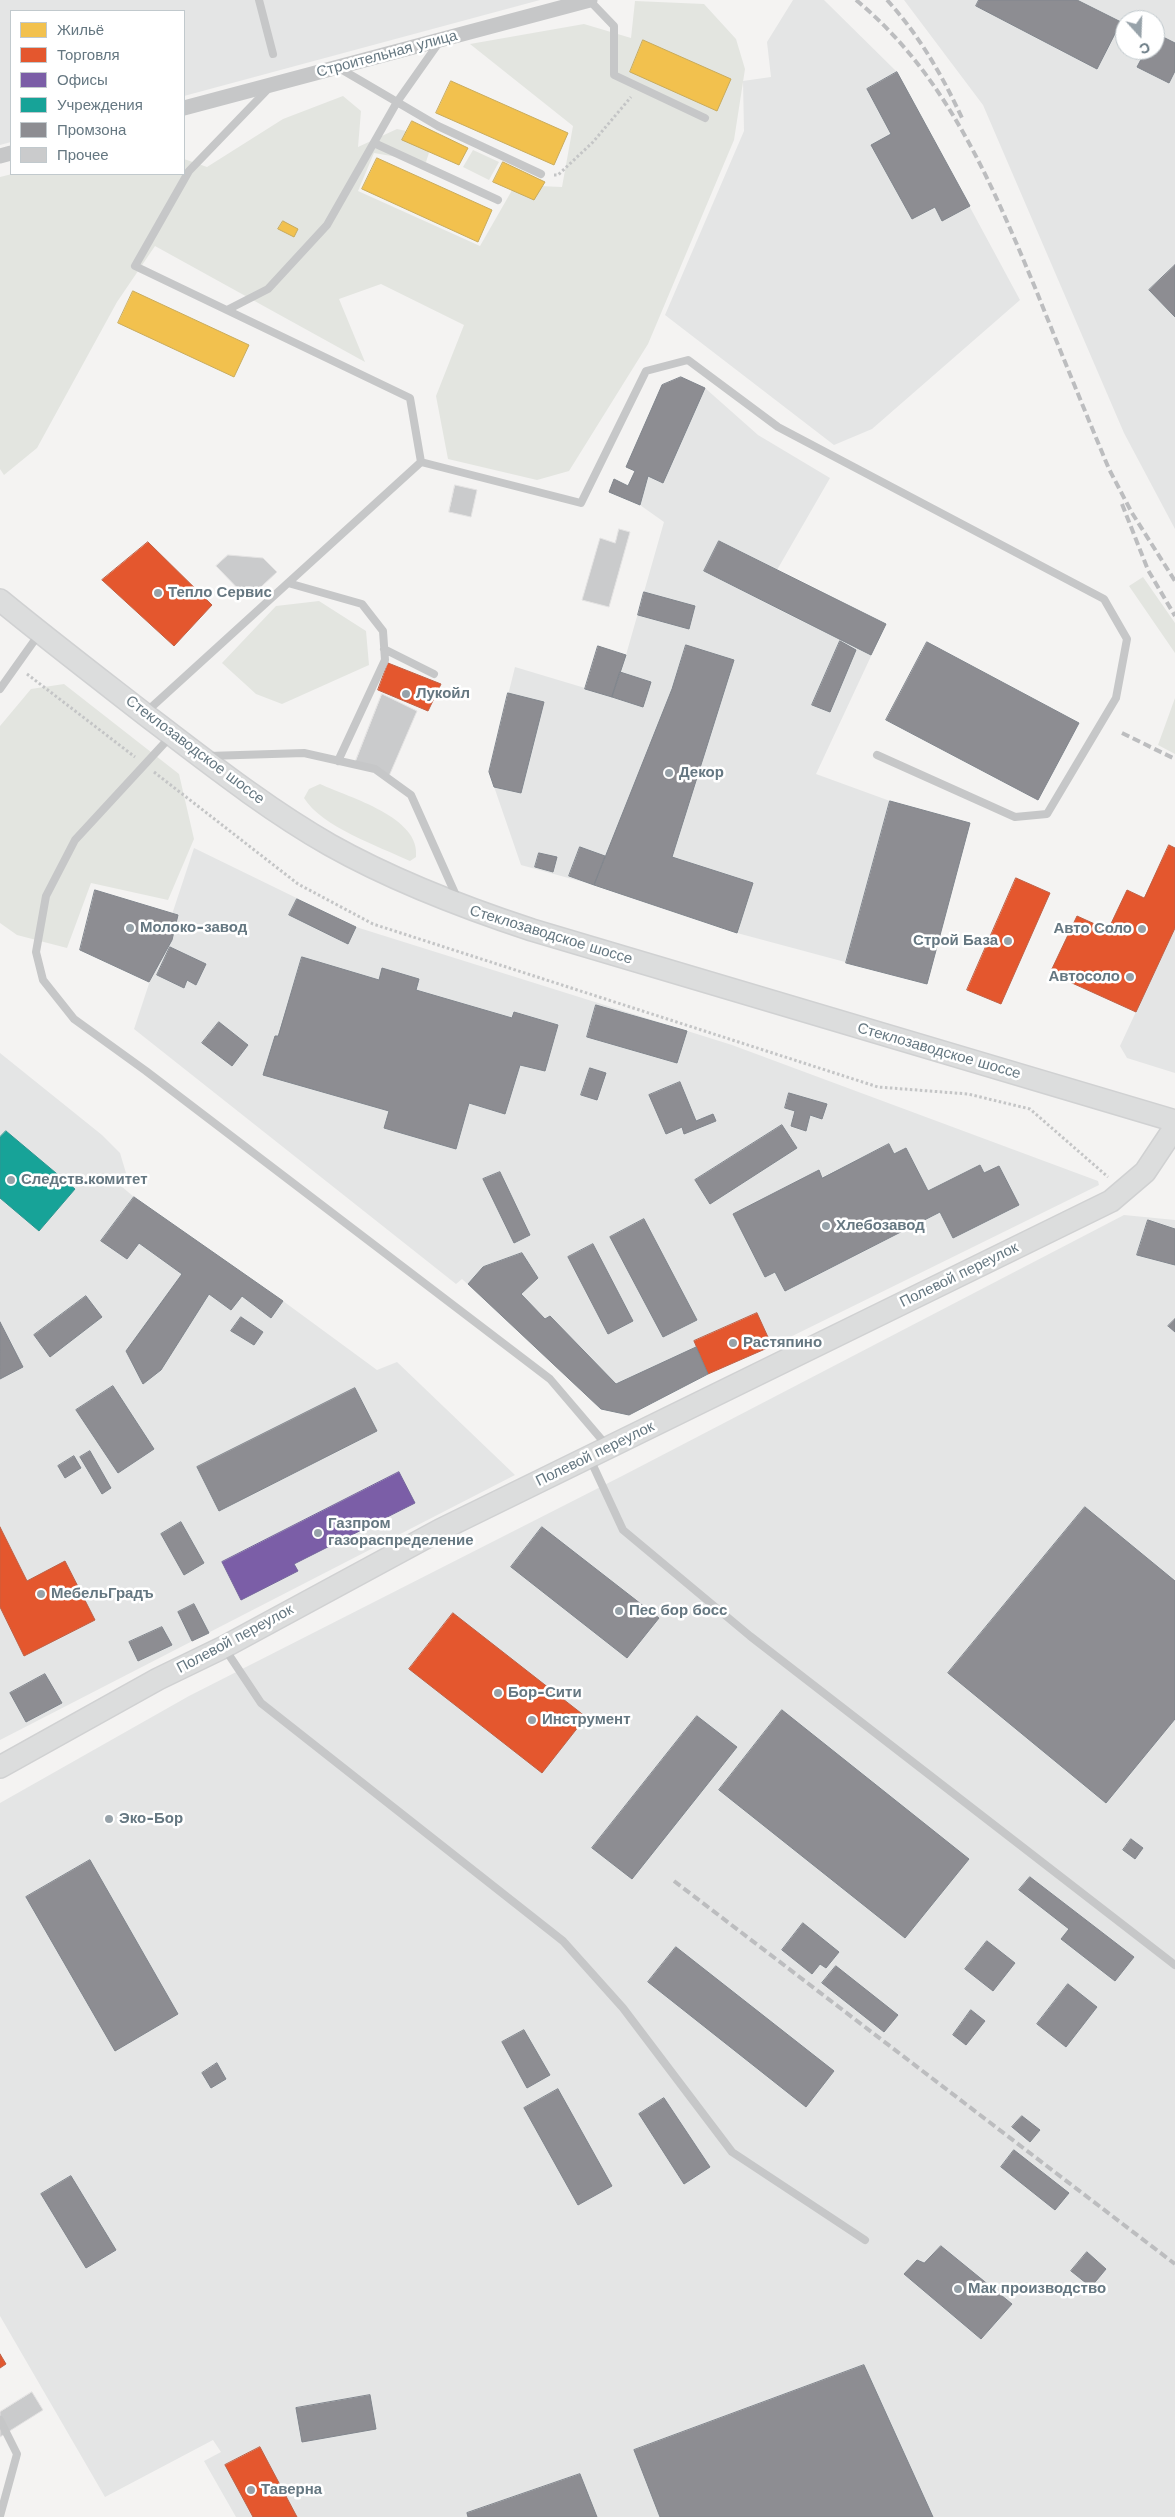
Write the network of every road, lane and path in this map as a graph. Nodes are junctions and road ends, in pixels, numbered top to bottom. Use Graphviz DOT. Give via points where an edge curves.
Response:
graph roads {
  1 [pos="259,0"];
  2 [pos="590,0"];
  3 [pos="441,40"];
  4 [pos="273,54"];
  5 [pos="337,67"];
  6 [pos="272,84"];
  7 [pos="640,87"];
  8 [pos="397,102"];
  9 [pos="185,108"];
  10 [pos="705,118"];
  11 [pos="374,143"];
  12 [pos="541,174"];
  13 [pos="498,200"];
  14 [pos="227,310"];
  15 [pos="421,462"];
  16 [pos="288,583"];
  17 [pos="0,600"];
  18 [pos="40,633"];
  19 [pos="384,649"];
  20 [pos="16,666"];
  21 [pos="434,674"];
  22 [pos="0,689"];
  23 [pos="144,713"];
  24 [pos="172,735"];
  25 [pos="877,755"];
  26 [pos="201,756"];
  27 [pos="338,761"];
  28 [pos="144,765"];
  29 [pos="461,906"];
  30 [pos="1175,1121"];
  31 [pos="1175,1127"];
  32 [pos="1123,1190"];
  33 [pos="609,1447"];
  34 [pos="589,1457"];
  35 [pos="224,1647"];
  36 [pos="0,1767"];
  37 [pos="1175,1965"];
  38 [pos="865,2240"];
  39 [pos="0,2420"];
  40 [pos="0,2516"];
  1 -- 4 [label="lane"];
  2 -- 3 [label="street, Строительная улица"];
  2 -- 7 [label="lane" via="614,26 614,75"];
  3 -- 5 [label="street, Строительная улица"];
  3 -- 8 [label="lane"];
  5 -- 6 [label="street, Строительная улица"];
  5 -- 8 [label="lane"];
  6 -- 9 [label="street, Строительная улица"];
  6 -- 14 [label="lane" via="189,171 135,266"];
  7 -- 10 [label="lane"];
  7 -- 12 [label="path" via="593,142 558,175"];
  8 -- 11 [label="lane"];
  8 -- 12 [label="lane" via="438,126"];
  11 -- 13 [label="lane"];
  11 -- 14 [label="lane" via="327,225 268,289"];
  14 -- 15 [label="lane" via="410,398"];
  15 -- 16 [label="lane"];
  15 -- 25 [label="lane" via="581,503 646,371 688,360 778,426 1104,599 1128,639 1116,698 1047,814 1015,817"];
  16 -- 19 [label="lane" via="362,604 383,631"];
  16 -- 23 [label="lane"];
  17 -- 18 [label="street, Стеклозаводское шоссе"];
  18 -- 20 [label="lane"];
  18 -- 23 [label="street, Стеклозаводское шоссе"];
  19 -- 21 [label="lane"];
  19 -- 27 [label="lane" via="385,660"];
  20 -- 22 [label="lane"];
  20 -- 28 [label="path"];
  23 -- 24 [label="street, Стеклозаводское шоссе"];
  24 -- 26 [label="street, Стеклозаводское шоссе"];
  24 -- 28 [label="lane"];
  26 -- 27 [label="lane" via="304,753"];
  26 -- 29 [label="street, Стеклозаводское шоссе" via="287,818 331,845"];
  27 -- 29 [label="lane" via="375,769 411,795"];
  28 -- 32 [label="path" via="298,884 373,924 878,1087 968,1094 1030,1109"];
  28 -- 33 [label="lane" via="75,840 46,896 36,952 43,980 74,1019 550,1380"];
  29 -- 30 [label="street, Стеклозаводское шоссе" via="541,933"];
  31 -- 32 [label="street, Полевой переулок" via="1145,1172"];
  32 -- 33 [label="street, Полевой переулок" via="1111,1201"];
  33 -- 34 [label="street, Полевой переулок"];
  34 -- 35 [label="street, Полевой переулок" via="440,1530"];
  34 -- 37 [label="lane" via="623,1530 750,1636"];
  35 -- 36 [label="street, Полевой переулок" via="158,1679"];
  35 -- 38 [label="lane" via="261,1703 563,1941 623,2008 732,2152"];
  39 -- 40 [label="lane" via="17,2454"];
}
